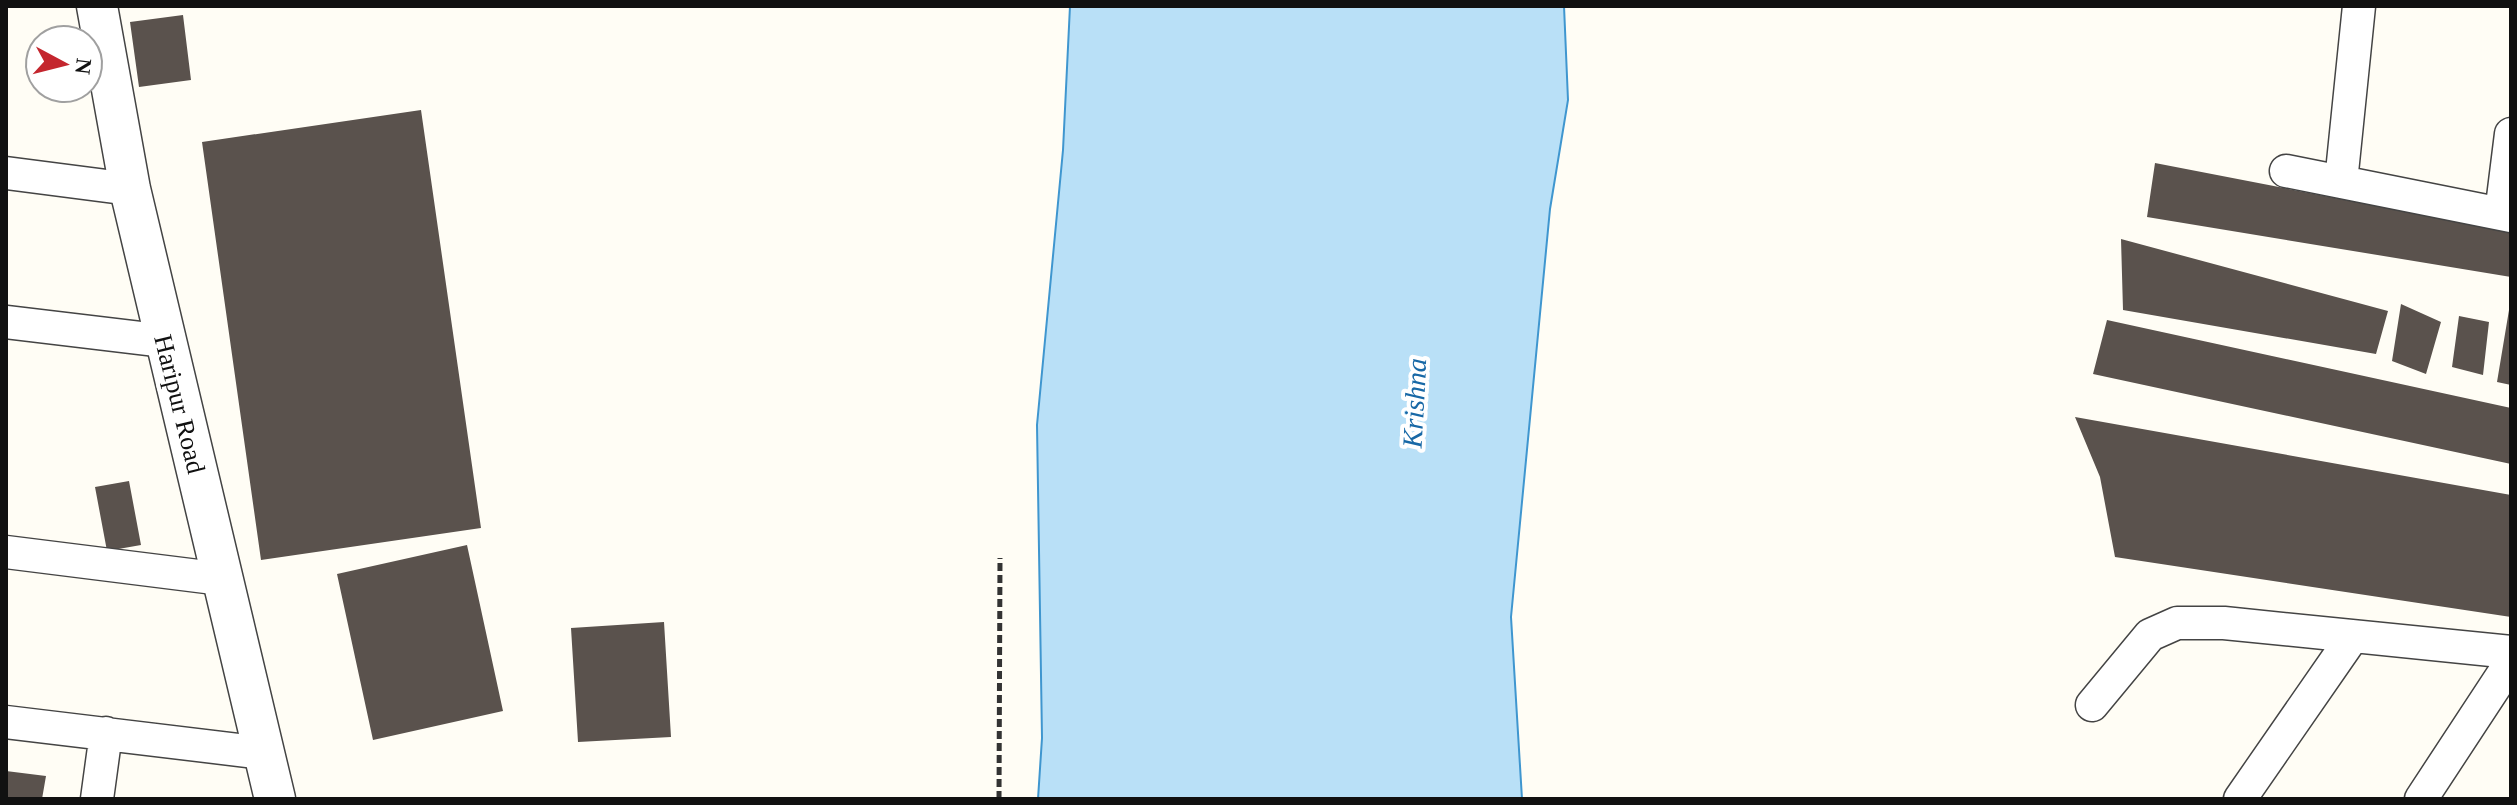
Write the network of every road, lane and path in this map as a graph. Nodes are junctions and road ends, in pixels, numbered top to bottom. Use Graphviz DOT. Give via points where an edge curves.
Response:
graph roads {
  1 [pos="97,6"];
  2 [pos="2359,6"];
  3 [pos="2511,134"];
  4 [pos="2286,171"];
  5 [pos="6,173"];
  6 [pos="2341,182"];
  7 [pos="130,189"];
  8 [pos="2506,215"];
  9 [pos="6,322"];
  10 [pos="165,341"];
  11 [pos="6,552"];
  12 [pos="1000,558"];
  13 [pos="222,579"];
  14 [pos="2353,636"];
  15 [pos="2511,652"];
  16 [pos="2511,662"];
  17 [pos="2092,705"];
  18 [pos="6,722"];
  19 [pos="106,733"];
  20 [pos="264,753"];
  21 [pos="97,799"];
  22 [pos="275,799"];
  23 [pos="999,799"];
  24 [pos="2240,799"];
  25 [pos="2421,799"];
  1 -- 7 [label="street, Haripur Road"];
  2 -- 6 [label="street"];
  3 -- 8 [label="street"];
  4 -- 6 [label="street"];
  5 -- 7 [label="street"];
  6 -- 8 [label="street"];
  7 -- 10 [label="street, Haripur Road"];
  9 -- 10 [label="street"];
  10 -- 13 [label="street, Haripur Road"];
  11 -- 13 [label="street"];
  12 -- 23 [label="path"];
  13 -- 20 [label="street, Haripur Road"];
  14 -- 15 [label="street"];
  14 -- 17 [label="street" via="2177,623 2150,635"];
  14 -- 24 [label="street"];
  16 -- 25 [label="street"];
  18 -- 19 [label="street"];
  19 -- 20 [label="street"];
  19 -- 21 [label="street"];
  20 -- 22 [label="street, Haripur Road"];
}
